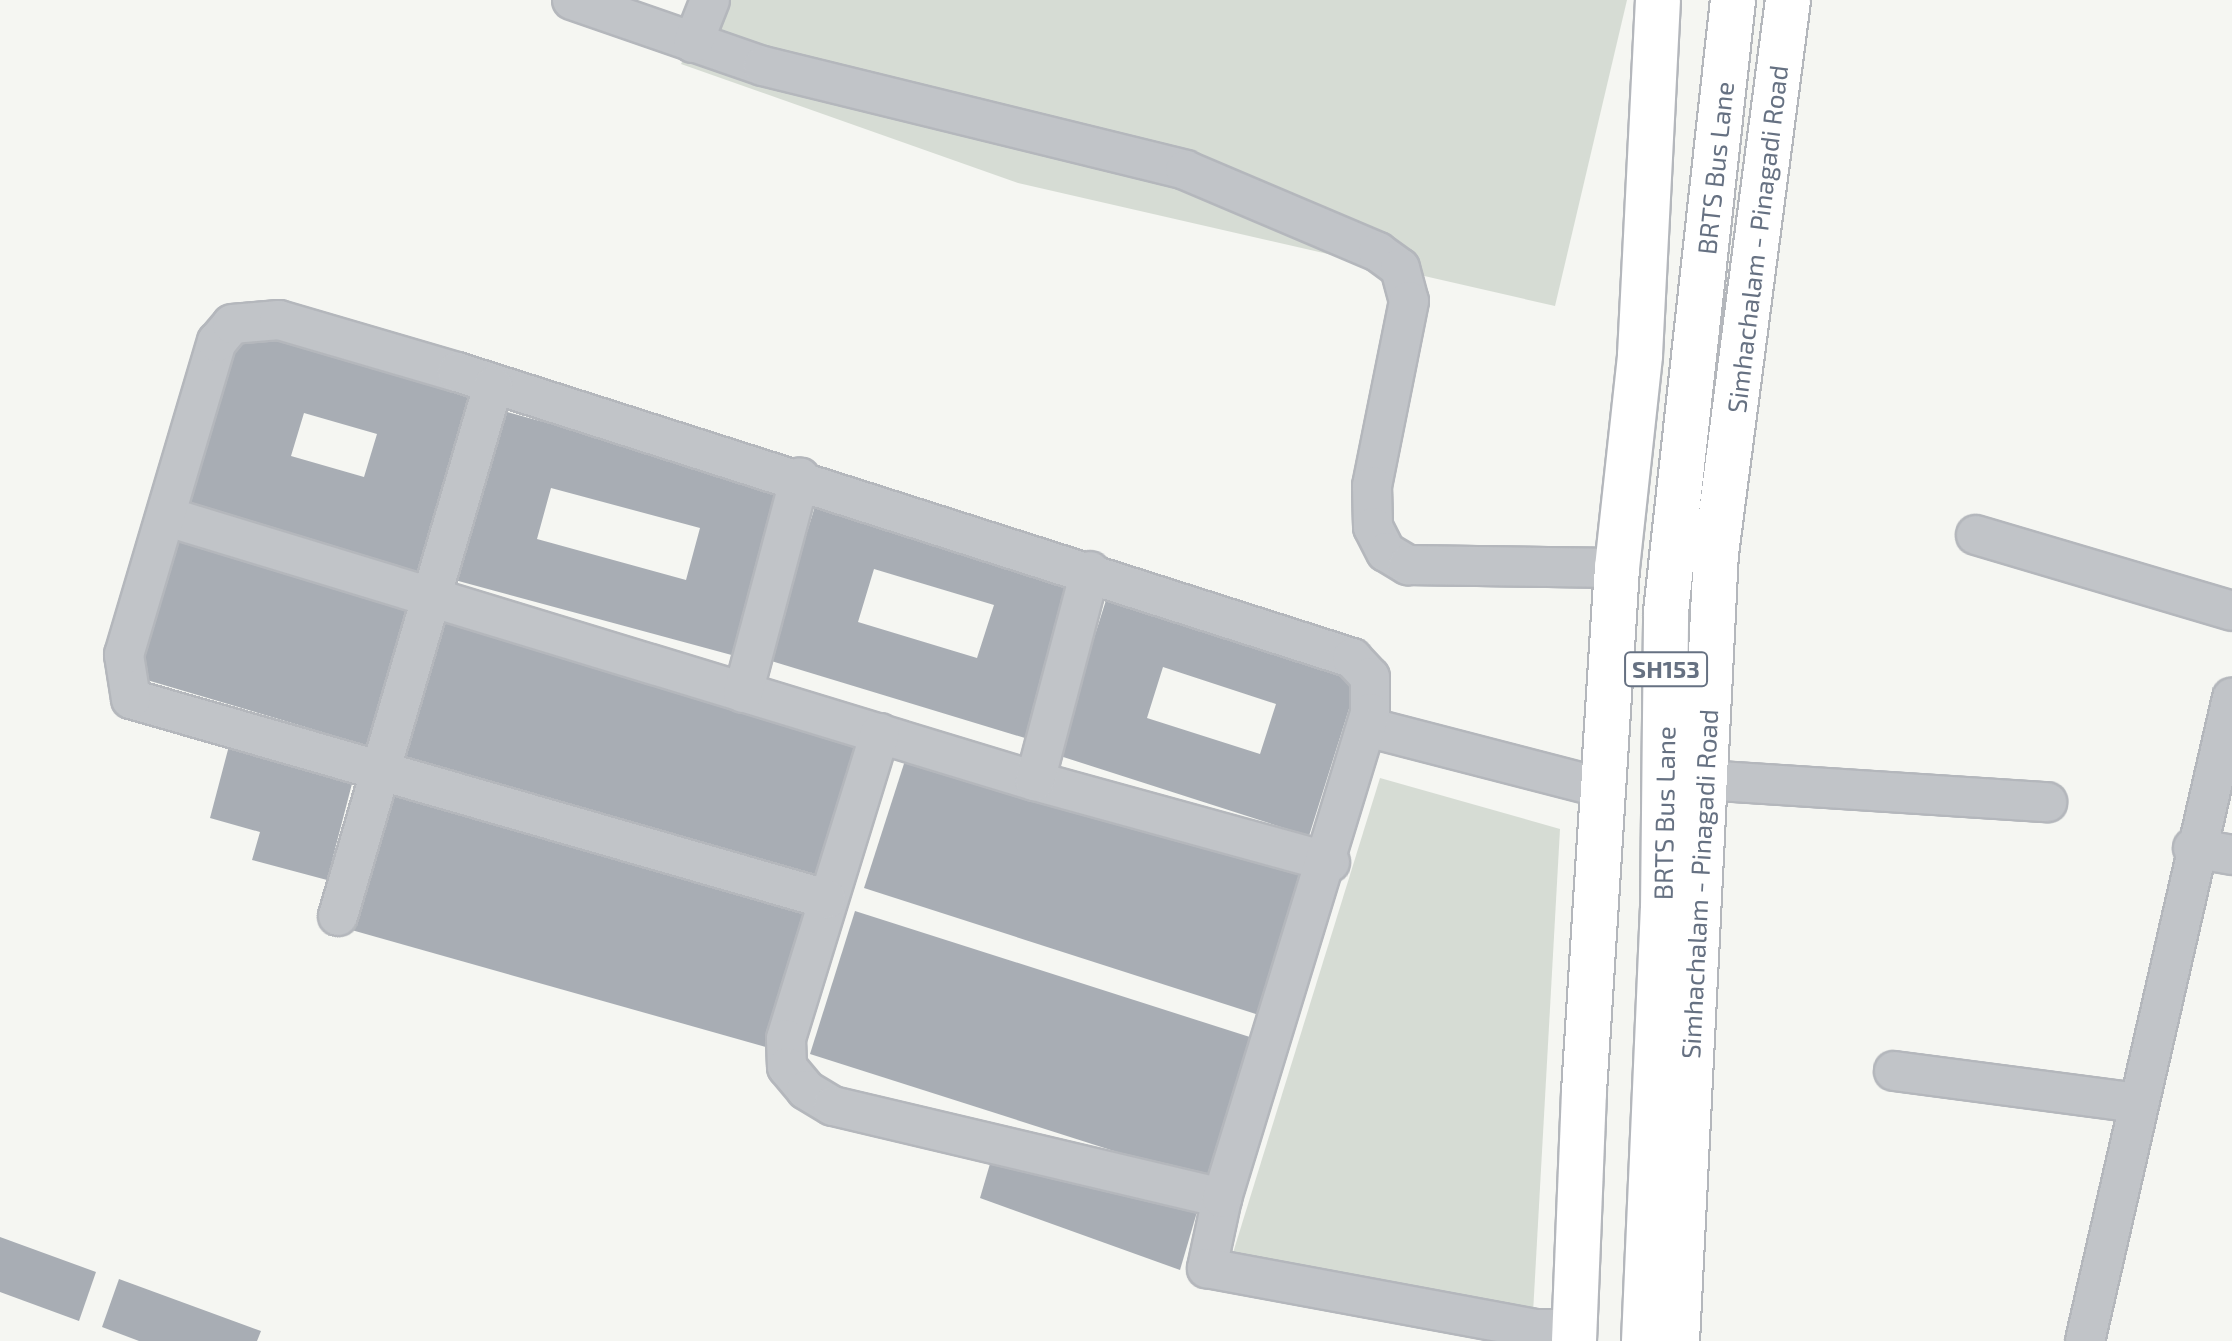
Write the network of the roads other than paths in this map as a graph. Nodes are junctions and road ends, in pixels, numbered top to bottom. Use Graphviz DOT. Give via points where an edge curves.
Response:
graph roads {
  1 [pos="572,0"];
  2 [pos="710,0"];
  3 [pos="1658,0"];
  4 [pos="1733,0"];
  5 [pos="1788,0"];
  6 [pos="693,43"];
  7 [pos="493,386"];
  8 [pos="800,477"];
  9 [pos="168,517"];
  10 [pos="1976,535"];
  11 [pos="1617,568"];
  12 [pos="1090,571"];
  13 [pos="434,599"];
  14 [pos="2232,611"];
  15 [pos="743,693"];
  16 [pos="2232,698"];
  17 [pos="1367,727"];
  18 [pos="880,733"];
  19 [pos="386,771"];
  20 [pos="1703,780"];
  21 [pos="1035,781"];
  22 [pos="1603,788"];
  23 [pos="2047,802"];
  24 [pos="2193,848"];
  25 [pos="2232,855"];
  26 [pos="1330,862"];
  27 [pos="826,899"];
  28 [pos="338,916"];
  29 [pos="1894,1071"];
  30 [pos="2137,1103"];
  31 [pos="1222,1198"];
  32 [pos="1575,1335"];
  33 [pos="1644,1341"];
  34 [pos="1677,1341"];
  35 [pos="2085,1341"];
  1 -- 6 [label="street"];
  2 -- 6 [label="street"];
  3 -- 11 [label="main road" via="1640,355"];
  4 -- 33 [label="main road, BRTS Bus Lane / SH153" via="1666,612 1663,909"];
  5 -- 20 [label="main road, Simhachalam - Pinagadi Road" via="1716,553"];
  6 -- 11 [label="street" via="1185,170 1378,252 1400,268 1409,301 1372,486 1373,527 1386,552 1408,565"];
  7 -- 8 [label="street"];
  7 -- 9 [label="street" via="279,320 232,324 217,342"];
  7 -- 13 [label="street"];
  8 -- 12 [label="street"];
  8 -- 15 [label="street"];
  9 -- 13 [label="street"];
  9 -- 19 [label="street" via="124,655 131,699"];
  10 -- 14 [label="street"];
  11 -- 22 [label="main road"];
  12 -- 17 [label="street" via="1352,658 1370,677"];
  12 -- 21 [label="street"];
  13 -- 15 [label="street"];
  13 -- 19 [label="street"];
  15 -- 18 [label="street"];
  16 -- 24 [label="street"];
  17 -- 22 [label="street"];
  17 -- 26 [label="street"];
  18 -- 21 [label="street"];
  18 -- 27 [label="street"];
  19 -- 27 [label="street"];
  19 -- 28 [label="street"];
  20 -- 23 [label="street"];
  20 -- 34 [label="main road, Simhachalam - Pinagadi Road"];
  21 -- 26 [label="street"];
  22 -- 32 [label="main road"];
  24 -- 25 [label="street"];
  24 -- 30 [label="street"];
  26 -- 31 [label="street"];
  27 -- 31 [label="street" via="786,1039 787,1067 806,1090 833,1106"];
  29 -- 30 [label="street"];
  30 -- 35 [label="street"];
  31 -- 32 [label="street" via="1207,1268"];
}
